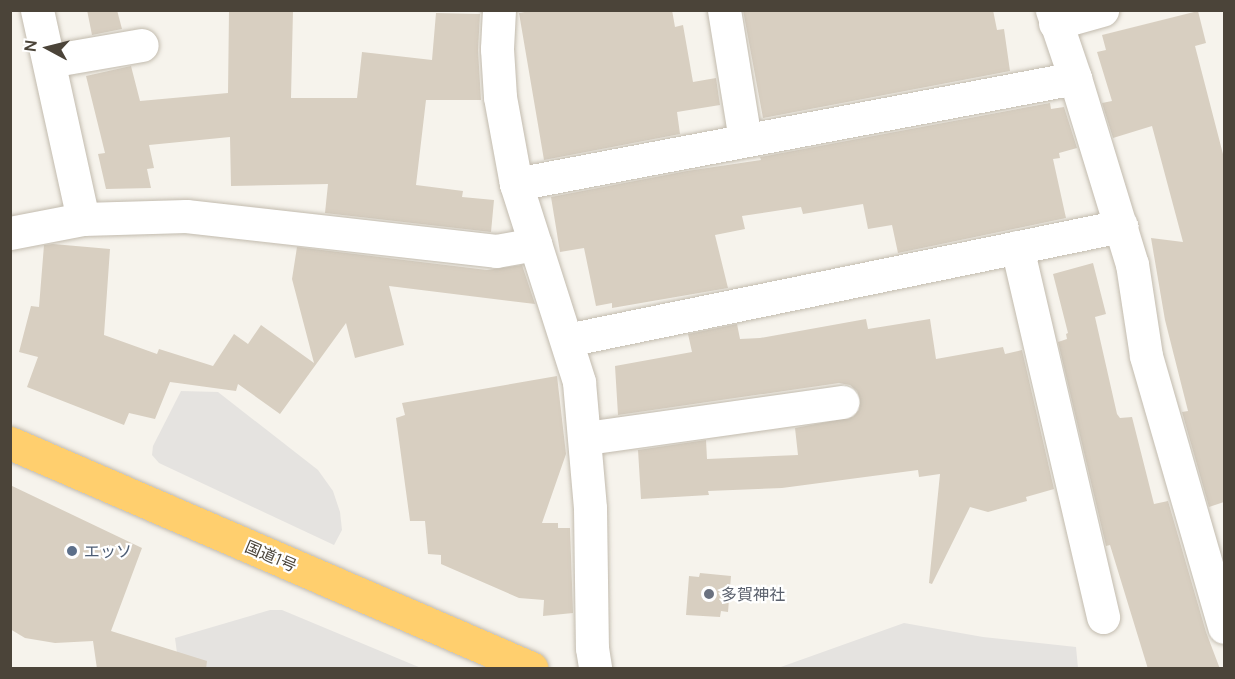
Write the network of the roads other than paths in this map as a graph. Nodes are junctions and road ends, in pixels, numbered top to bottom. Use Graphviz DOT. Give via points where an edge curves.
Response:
graph roads {
  1 [pos="37,10"];
  2 [pos="500,10"];
  3 [pos="724,10"];
  4 [pos="1102,10"];
  5 [pos="1053,17"];
  6 [pos="142,45"];
  7 [pos="48,62"];
  8 [pos="1075,78"];
  9 [pos="745,139"];
  10 [pos="516,184"];
  11 [pos="83,219"];
  12 [pos="1121,226"];
  13 [pos="10,233"];
  14 [pos="535,244"];
  15 [pos="1017,247"];
  16 [pos="567,340"];
  17 [pos="842,402"];
  18 [pos="586,438"];
  19 [pos="10,444"];
  20 [pos="1103,616"];
  21 [pos="1224,627"];
  22 [pos="531,669"];
  23 [pos="595,669"];
  1 -- 7 [label="street"];
  2 -- 10 [label="street" via="500,97"];
  3 -- 9 [label="street"];
  4 -- 5 [label="street"];
  5 -- 8 [label="street"];
  6 -- 7 [label="street"];
  7 -- 11 [label="street"];
  8 -- 9 [label="street"];
  8 -- 12 [label="street"];
  9 -- 10 [label="street"];
  10 -- 14 [label="street"];
  11 -- 13 [label="street"];
  11 -- 14 [label="street" via="153,216 236,220 496,251"];
  12 -- 15 [label="street"];
  12 -- 21 [label="street" via="1132,264 1146,356"];
  14 -- 16 [label="street"];
  15 -- 16 [label="street"];
  15 -- 20 [label="street"];
  16 -- 18 [label="street" via="579,382"];
  17 -- 18 [label="street"];
  18 -- 23 [label="street"];
  19 -- 22 [label="highway, 国道1号"];
}
